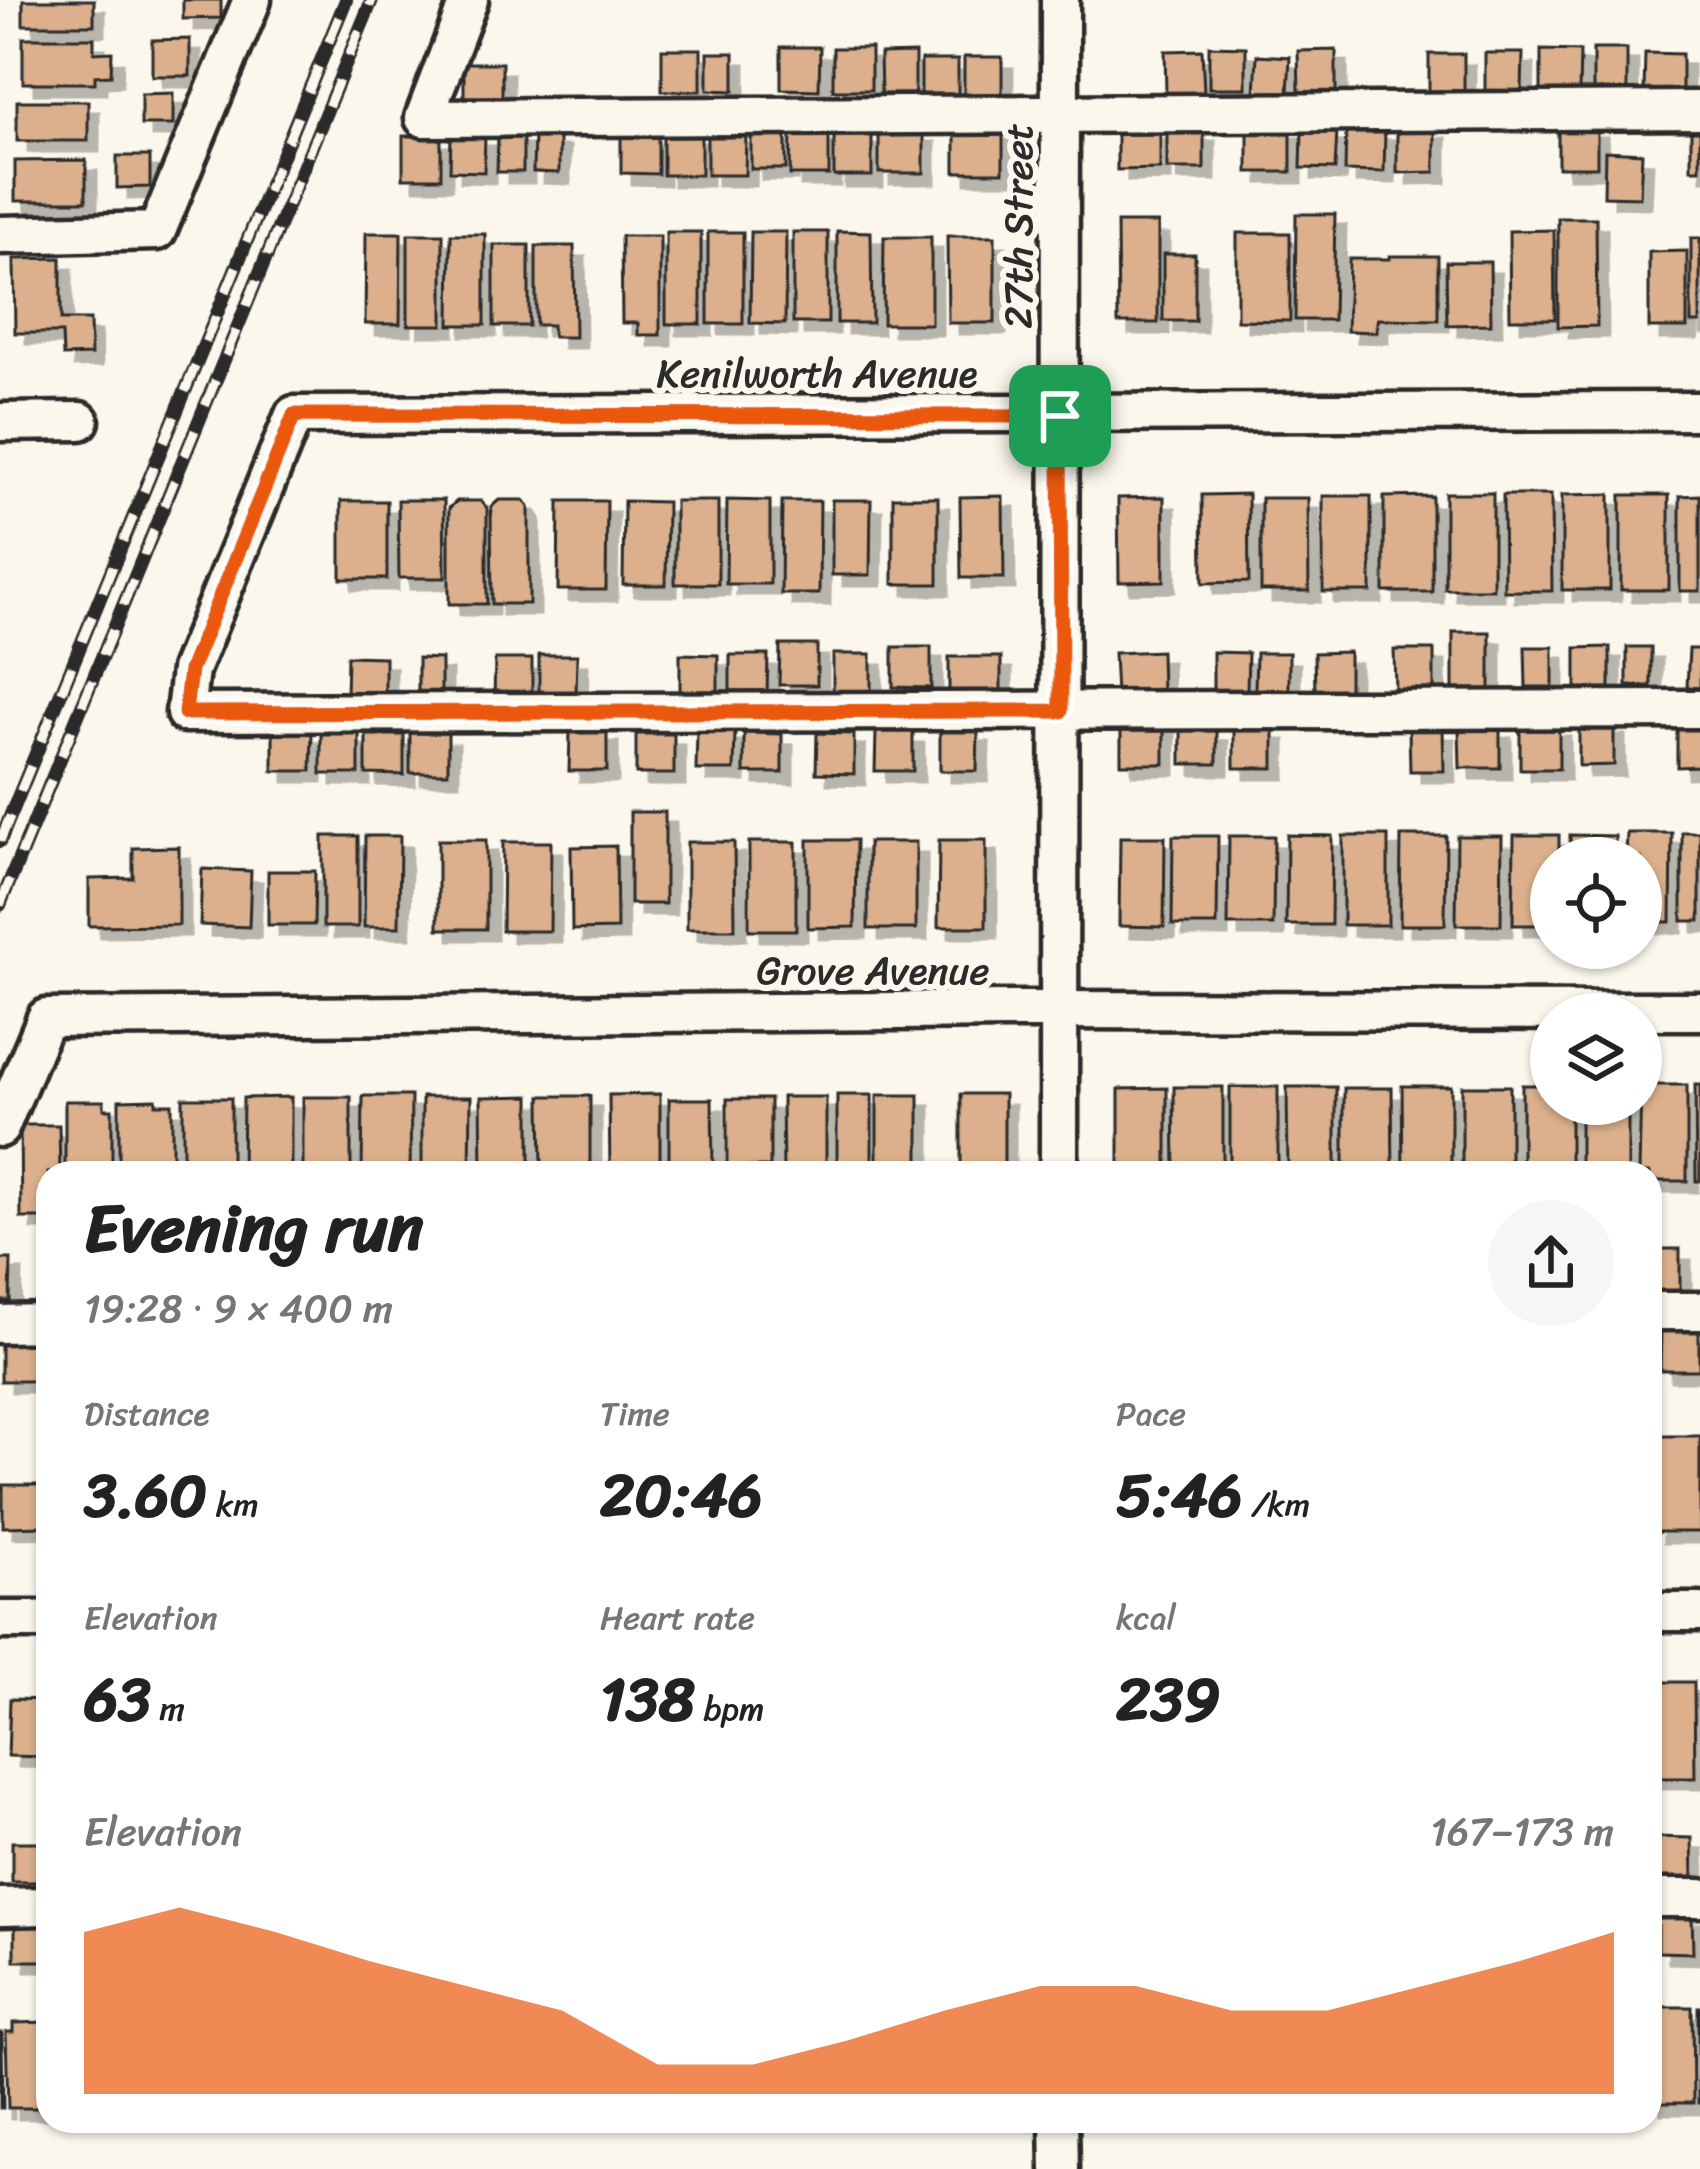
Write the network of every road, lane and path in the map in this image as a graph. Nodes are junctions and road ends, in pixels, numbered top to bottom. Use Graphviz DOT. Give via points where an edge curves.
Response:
graph roads {
  1 [pos="252,0"];
  2 [pos="470,0"];
  3 [pos="1060,0"];
  4 [pos="1700,110"];
  5 [pos="1060,114"];
  6 [pos="0,235"];
  7 [pos="1700,411"];
  8 [pos="1060,416"];
  9 [pos="80,421"];
  10 [pos="0,422"];
  11 [pos="1700,709"];
  12 [pos="1061,711"];
  13 [pos="1060,1011"];
  14 [pos="1700,1012"];
  15 [pos="0,1128"];
  16 [pos="1059,1161"];
  17 [pos="1662,1311"];
  18 [pos="1700,1311"];
  19 [pos="36,1323"];
  20 [pos="0,1324"];
  21 [pos="1662,1612"];
  22 [pos="1700,1612"];
  23 [pos="0,1620"];
  24 [pos="36,1620"];
  25 [pos="1662,1898"];
  26 [pos="1700,1898"];
  27 [pos="36,1906"];
  28 [pos="0,1907"];
  29 [pos="1059,2133"];
  30 [pos="1060,2169"];
  1 -- 6 [label="street" via="157,231"];
  2 -- 5 [label="street" via="424,118"];
  3 -- 5 [label="street, 27th Street"];
  4 -- 5 [label="street"];
  5 -- 8 [label="street, 27th Street"];
  7 -- 8 [label="street, Kenilworth Avenue"];
  8 -- 12 [label="street, 27th Street"];
  8 -- 12 [label="street, Kenilworth Avenue" via="294,415 190,670 185,713"];
  9 -- 10 [label="street"];
  11 -- 12 [label="street"];
  12 -- 13 [label="street, 27th Street"];
  13 -- 14 [label="street, Grove Avenue"];
  13 -- 15 [label="street, Grove Avenue" via="46,1018"];
  13 -- 16 [label="street, 27th Street"];
  17 -- 18 [label="street"];
  19 -- 20 [label="street"];
  21 -- 22 [label="street"];
  23 -- 24 [label="street"];
  25 -- 26 [label="street"];
  27 -- 28 [label="street"];
  29 -- 30 [label="street"];
}
